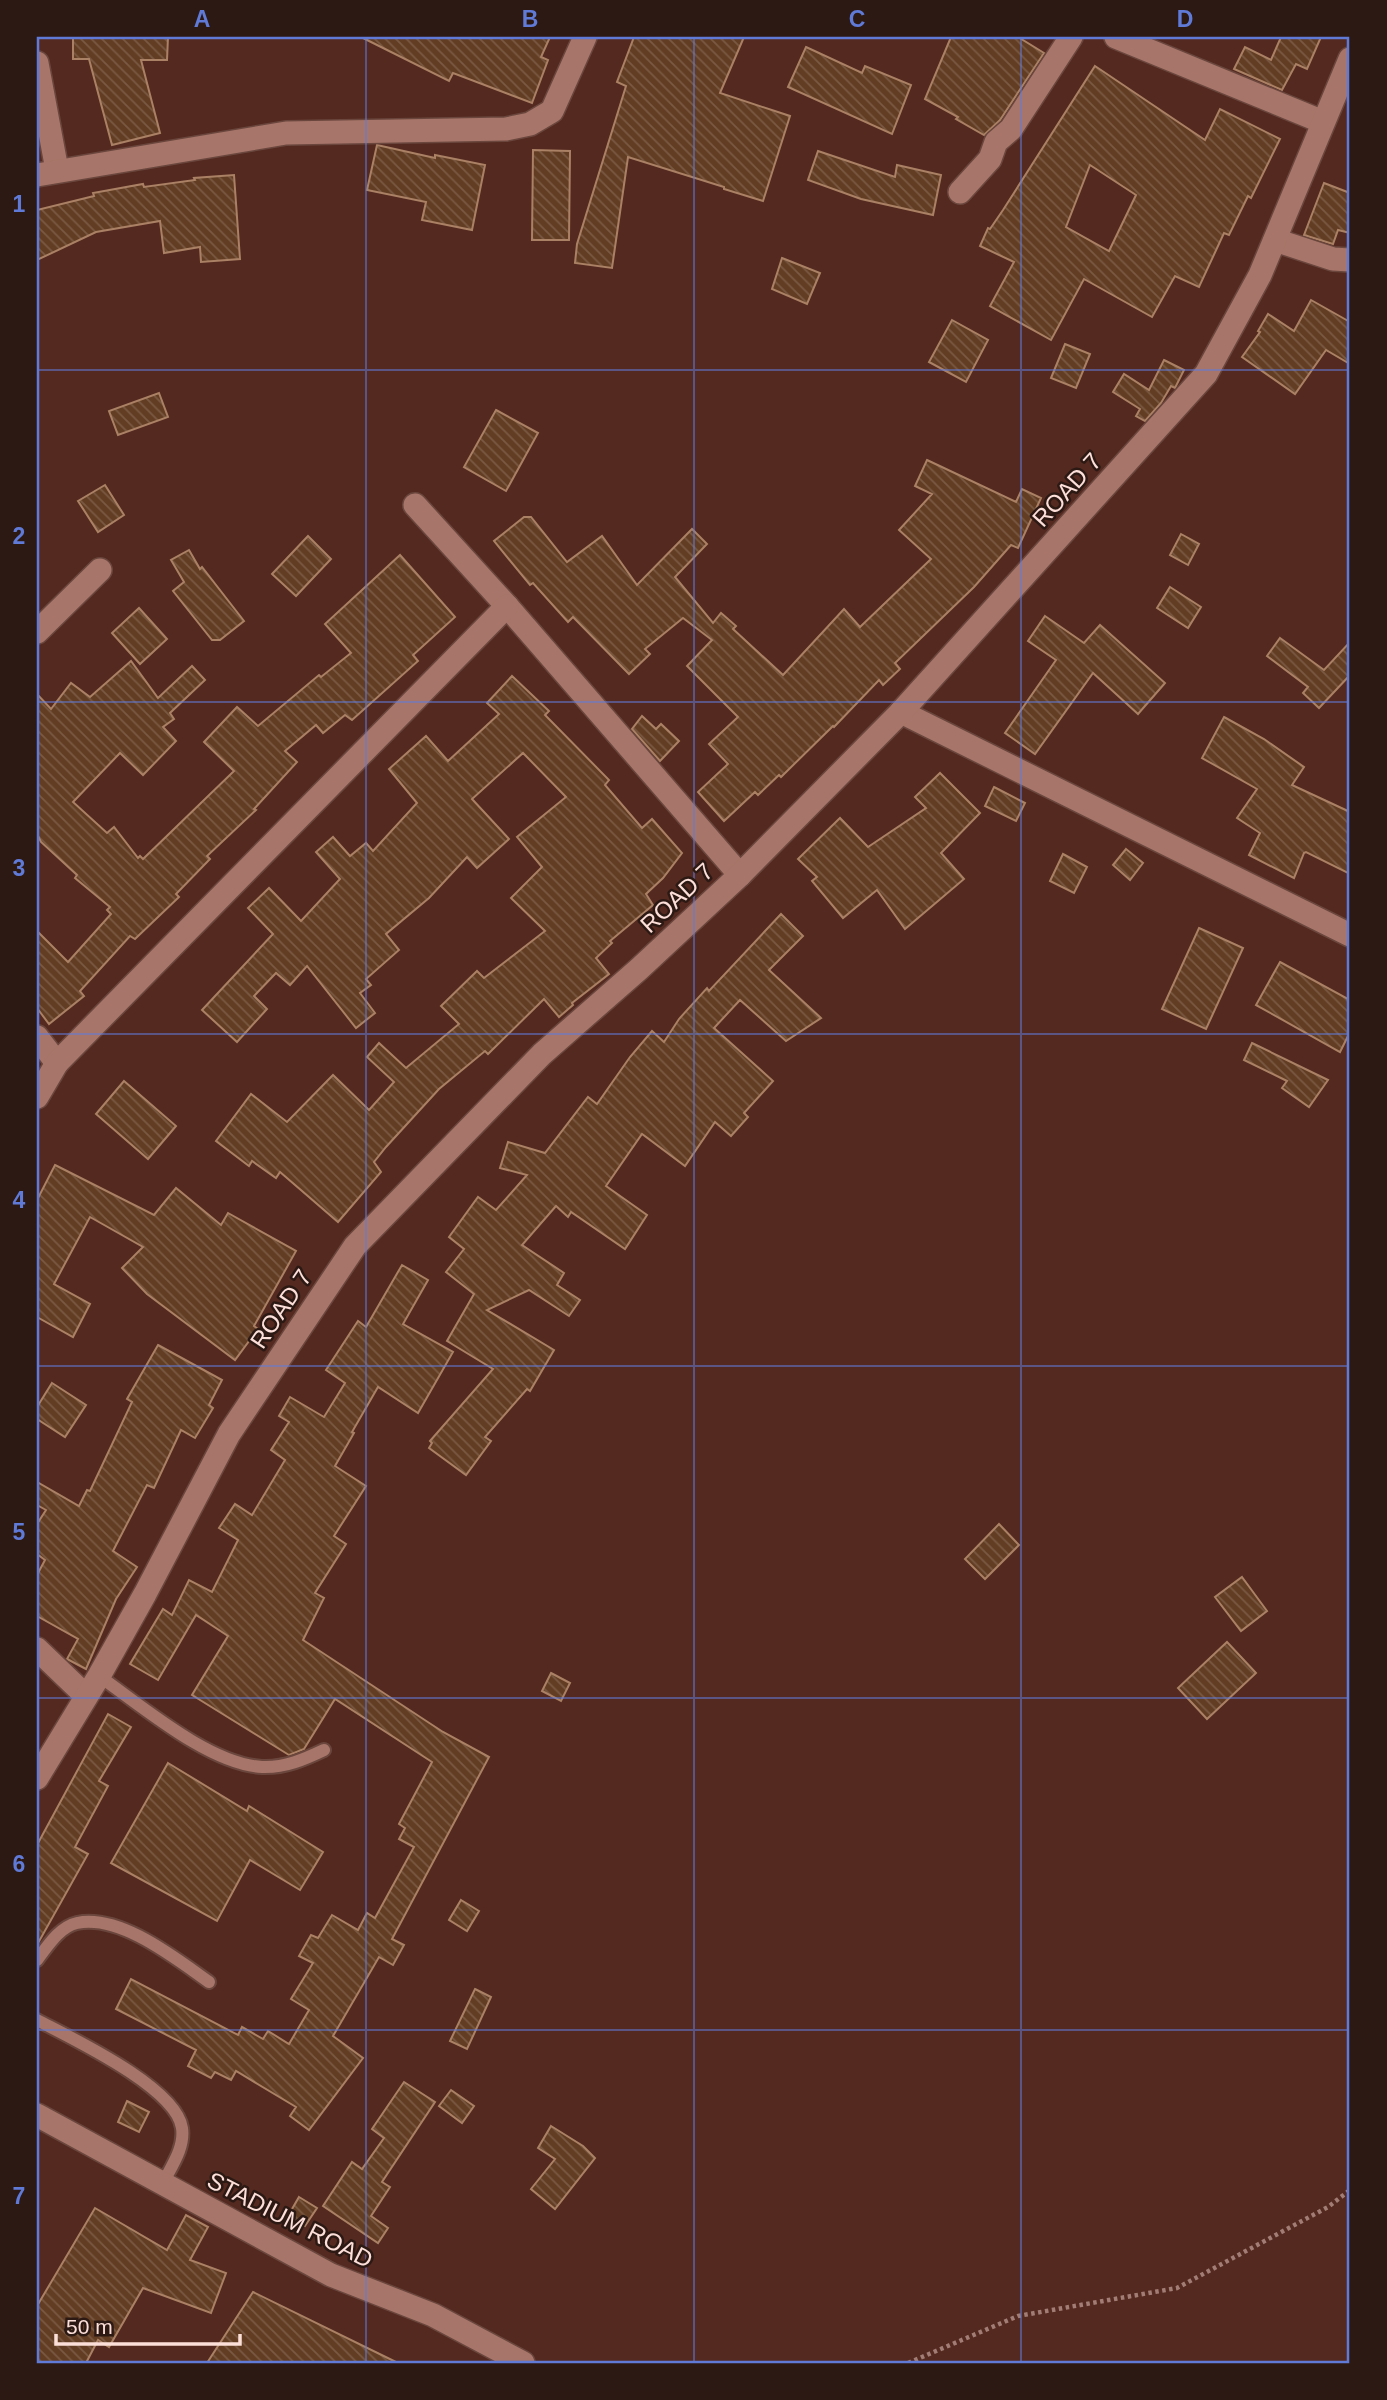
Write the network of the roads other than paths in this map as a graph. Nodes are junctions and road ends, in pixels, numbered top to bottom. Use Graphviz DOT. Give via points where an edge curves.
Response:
graph roads {
  1 [pos="584,37"];
  2 [pos="1071,37"];
  3 [pos="1116,37"];
  4 [pos="1350,58"];
  5 [pos="37,63"];
  6 [pos="1323,122"];
  7 [pos="47,172"];
  8 [pos="960,192"];
  9 [pos="1275,240"];
  10 [pos="1350,260"];
  11 [pos="415,505"];
  12 [pos="100,570"];
  13 [pos="507,606"];
  14 [pos="37,632"];
  15 [pos="901,712"];
  16 [pos="740,875"];
  17 [pos="1350,935"];
  18 [pos="37,1037"];
  19 [pos="57,1063"];
  20 [pos="37,1097"];
  21 [pos="37,1649"];
  22 [pos="99,1676"];
  23 [pos="86,1696"];
  24 [pos="324,1750"];
  25 [pos="37,1778"];
  26 [pos="37,1960"];
  27 [pos="209,1982"];
  28 [pos="37,2020"];
  29 [pos="37,2115"];
  30 [pos="163,2183"];
  31 [pos="523,2363"];
  1 -- 7 [label="street" via="552,110 530,124 506,129 286,133"];
  2 -- 8 [label="street" via="1011,129 996,142 990,159"];
  3 -- 6 [label="street"];
  4 -- 6 [label="street, ROAD 7"];
  5 -- 7 [label="street"];
  6 -- 9 [label="street, ROAD 7"];
  9 -- 10 [label="street"];
  9 -- 15 [label="street, ROAD 7" via="1206,374"];
  11 -- 13 [label="street"];
  12 -- 14 [label="street"];
  13 -- 16 [label="street"];
  13 -- 19 [label="street"];
  15 -- 16 [label="street, ROAD 7"];
  15 -- 17 [label="street"];
  16 -- 22 [label="street, ROAD 7" via="542,1054 355,1245 229,1434"];
  18 -- 19 [label="street"];
  19 -- 20 [label="street"];
  21 -- 23 [label="street"];
  22 -- 23 [label="street, ROAD 7"];
  22 -- 24 [label="lane" via="203,1748 237,1761 261,1767 285,1765"];
  23 -- 25 [label="street, ROAD 7"];
  26 -- 27 [label="lane" via="58,1934 76,1923 112,1924 157,1945"];
  28 -- 30 [label="lane" via="126,2068 172,2105 182,2127 179,2152"];
  29 -- 30 [label="street, STADIUM ROAD"];
  30 -- 31 [label="street, STADIUM ROAD" via="331,2275 433,2315"];
}
